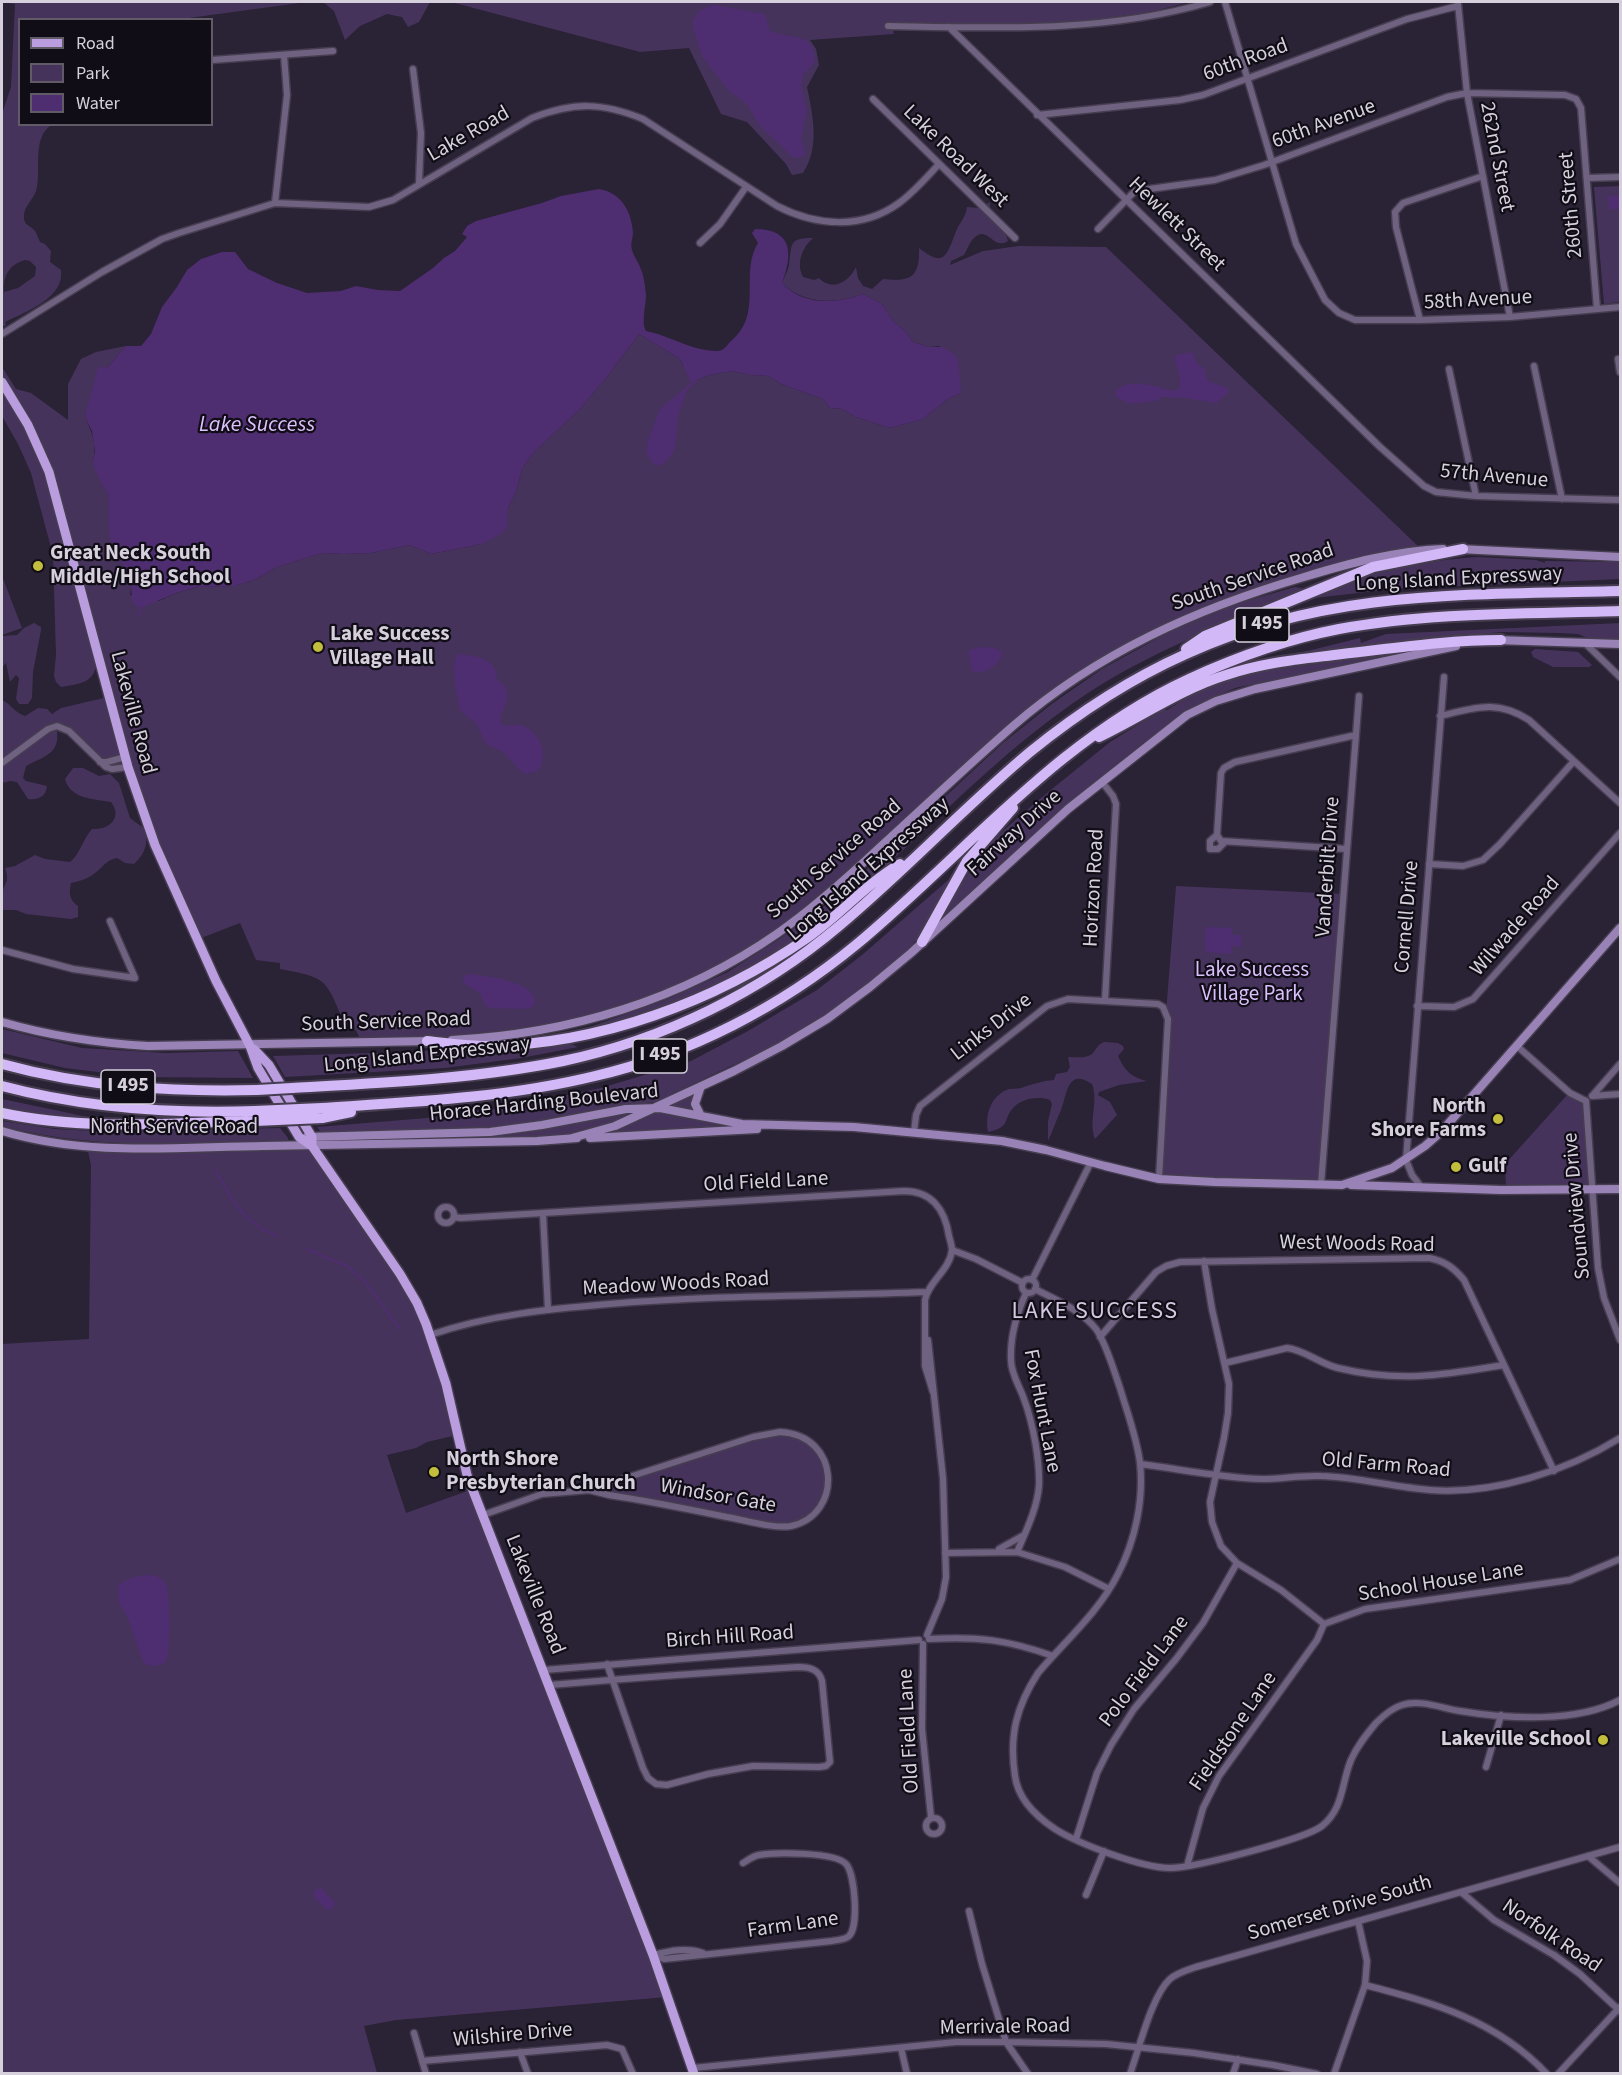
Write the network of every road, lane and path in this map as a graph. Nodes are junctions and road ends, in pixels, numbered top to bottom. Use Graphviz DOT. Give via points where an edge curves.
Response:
graph roads {
  1 [pos="1210,2"];
  2 [pos="1225,2"];
  3 [pos="1458,4"];
  4 [pos="888,26"];
  5 [pos="950,27"];
  6 [pos="333,51"];
  7 [pos="284,55"];
  8 [pos="213,60"];
  9 [pos="413,69"];
  10 [pos="1248,79"];
  11 [pos="1467,93"];
  12 [pos="873,99"];
  13 [pos="1576,99"];
  14 [pos="1037,115"];
  15 [pos="1273,162"];
  16 [pos="939,164"];
  17 [pos="1484,176"];
  18 [pos="1620,177"];
  19 [pos="1587,178"];
  20 [pos="419,183"];
  21 [pos="746,187"];
  22 [pos="1126,201"];
  23 [pos="275,203"];
  24 [pos="1098,229"];
  25 [pos="1015,238"];
  26 [pos="700,243"];
  27 [pos="1620,308"];
  28 [pos="1597,309"];
  29 [pos="1510,317"];
  30 [pos="1420,320"];
  31 [pos="2,334"];
  32 [pos="1618,359"];
  33 [pos="1534,366"];
  34 [pos="1449,369"];
  35 [pos="1620,372"];
  36 [pos="2,382"];
  37 [pos="1379,446"];
  38 [pos="1476,496"];
  39 [pos="1562,499"];
  40 [pos="1620,500"];
  41 [pos="1462,549"];
  42 [pos="1620,557"];
  43 [pos="1620,591"];
  44 [pos="1620,612"];
  45 [pos="1501,640"];
  46 [pos="1586,644"];
  47 [pos="1620,644"];
  48 [pos="1161,666"];
  49 [pos="1444,677"];
  50 [pos="1620,677"];
  51 [pos="1359,696"];
  52 [pos="1440,716"];
  53 [pos="1356,735"];
  54 [pos="1072,750"];
  55 [pos="1574,761"];
  56 [pos="2,762"];
  57 [pos="126,762"];
  58 [pos="1102,782"];
  59 [pos="1032,784"];
  60 [pos="1620,803"];
  61 [pos="1620,833"];
  62 [pos="1217,835"];
  63 [pos="1224,843"];
  64 [pos="1347,849"];
  65 [pos="918,853"];
  66 [pos="1429,864"];
  67 [pos="110,921"];
  68 [pos="1620,928"];
  69 [pos="922,942"];
  70 [pos="2,950"];
  71 [pos="1105,1000"];
  72 [pos="1417,1006"];
  73 [pos="2,1022"];
  74 [pos="427,1041"];
  75 [pos="250,1046"];
  76 [pos="1517,1046"];
  77 [pos="2,1064"];
  78 [pos="1620,1064"];
  79 [pos="2,1086"];
  80 [pos="700,1086"];
  81 [pos="1620,1094"];
  82 [pos="1593,1095"];
  83 [pos="1586,1101"];
  84 [pos="654,1108"];
  85 [pos="2,1113"];
  86 [pos="255,1116"];
  87 [pos="701,1116"];
  88 [pos="790,1126"];
  89 [pos="2,1131"];
  90 [pos="914,1132"];
  91 [pos="572,1138"];
  92 [pos="312,1142"];
  93 [pos="1406,1160"];
  94 [pos="1091,1162"];
  95 [pos="1159,1179"];
  96 [pos="1320,1185"];
  97 [pos="1342,1185"];
  98 [pos="1422,1188"];
  99 [pos="1620,1189"];
  100 [pos="1592,1190"];
  101 [pos="543,1214"];
  102 [pos="454,1217"];
  103 [pos="952,1250"];
  104 [pos="1204,1261"];
  105 [pos="1032,1280"];
  106 [pos="1023,1283"];
  107 [pos="1035,1289"];
  108 [pos="927,1292"];
  109 [pos="1026,1293"];
  110 [pos="548,1310"];
  111 [pos="430,1335"];
  112 [pos="1100,1337"];
  113 [pos="1620,1340"];
  114 [pos="1225,1363"];
  115 [pos="1504,1365"];
  116 [pos="1620,1438"];
  117 [pos="1140,1464"];
  118 [pos="1554,1471"];
  119 [pos="1216,1474"];
  120 [pos="589,1490"];
  121 [pos="483,1515"];
  122 [pos="1024,1535"];
  123 [pos="993,1552"];
  124 [pos="1017,1552"];
  125 [pos="945,1553"];
  126 [pos="1620,1559"];
  127 [pos="1237,1563"];
  128 [pos="1109,1589"];
  129 [pos="1324,1624"];
  130 [pos="928,1637"];
  131 [pos="921,1642"];
  132 [pos="1053,1656"];
  133 [pos="607,1664"];
  134 [pos="544,1670"];
  135 [pos="612,1680"];
  136 [pos="550,1685"];
  137 [pos="1620,1700"];
  138 [pos="1501,1715"];
  139 [pos="1486,1767"];
  140 [pos="931,1817"];
  141 [pos="1076,1839"];
  142 [pos="1620,1847"];
  143 [pos="1104,1851"];
  144 [pos="1588,1856"];
  145 [pos="742,1863"];
  146 [pos="1186,1866"];
  147 [pos="1620,1883"];
  148 [pos="1461,1892"];
  149 [pos="1086,1895"];
  150 [pos="969,1911"];
  151 [pos="1358,1921"];
  152 [pos="653,1955"];
  153 [pos="1365,1985"];
  154 [pos="1620,2009"];
  155 [pos="414,2033"];
  156 [pos="1006,2042"];
  157 [pos="1139,2047"];
  158 [pos="901,2048"];
  159 [pos="520,2052"];
  160 [pos="1238,2059"];
  161 [pos="422,2061"];
  162 [pos="694,2071"];
  163 [pos="426,2073"];
  164 [pos="528,2073"];
  165 [pos="633,2073"];
  166 [pos="907,2073"];
  167 [pos="1028,2073"];
  168 [pos="1130,2073"];
  169 [pos="1233,2073"];
  170 [pos="1317,2073"];
  171 [pos="1334,2073"];
  172 [pos="1547,2073"];
  173 [pos="1558,2073"];
  1 -- 5 [label="street" via="1092,24"];
  2 -- 10 [label="street"];
  3 -- 10 [label="street, 60th Road" via="1407,19"];
  3 -- 11 [label="street, 262nd Street"];
  4 -- 5 [label="street"];
  5 -- 14 [label="street, Hewlett Street"];
  6 -- 7 [label="street"];
  7 -- 8 [label="street"];
  7 -- 23 [label="street" via="287,95"];
  9 -- 20 [label="street" via="421,133"];
  10 -- 14 [label="street, 60th Road" via="1180,100"];
  10 -- 15 [label="street"];
  11 -- 13 [label="street, 60th Avenue" via="1565,94"];
  11 -- 15 [label="street, 60th Avenue"];
  11 -- 17 [label="street, 262nd Street"];
  12 -- 16 [label="street, Lake Road West"];
  13 -- 19 [label="street, 260th Street" via="1581,108"];
  14 -- 22 [label="street, Hewlett Street"];
  15 -- 22 [label="street, 60th Avenue" via="1215,180 1135,191"];
  15 -- 30 [label="street, 58th Avenue" via="1296,244 1325,300 1339,313 1355,320"];
  16 -- 21 [label="street, Lake Road" via="899,203 874,216 847,222 822,222 799,216"];
  16 -- 25 [label="street, Lake Road West"];
  17 -- 29 [label="street, 262nd Street"];
  17 -- 30 [label="street" via="1403,203 1395,212"];
  18 -- 19 [label="street"];
  19 -- 28 [label="street, 260th Street"];
  20 -- 21 [label="street, Lake Road" via="532,118 585,105 613,108 643,119"];
  20 -- 23 [label="street, Lake Road" via="393,200 369,207"];
  21 -- 26 [label="street" via="720,224"];
  22 -- 24 [label="street, 60th Avenue"];
  22 -- 37 [label="street, Hewlett Street"];
  23 -- 31 [label="street, Lake Road" via="162,239"];
  27 -- 28 [label="street, 58th Avenue"];
  28 -- 29 [label="street, 58th Avenue"];
  29 -- 30 [label="street, 58th Avenue"];
  32 -- 35 [label="street"];
  33 -- 39 [label="street"];
  34 -- 38 [label="street"];
  36 -- 57 [label="main road, Lakeville Road" via="38,443 49,472"];
  37 -- 38 [label="street, 57th Avenue" via="1424,486 1436,492"];
  38 -- 39 [label="street, 57th Avenue"];
  39 -- 40 [label="street, 57th Avenue"];
  41 -- 42 [label="main road, South Service Road"];
  41 -- 48 [label="highway" via="1365,571 1204,636"];
  41 -- 74 [label="main road, South Service Road" via="1371,558 1244,595 1171,624 1109,658 1016,723 819,903 762,944 709,974 635,1006 559,1027 507,1036"];
  43 -- 48 [label="highway, Long Island Expressway / I 495" via="1417,597 1346,606 1262,625"];
  44 -- 54 [label="highway, Long Island Expressway / I 495" via="1418,619 1310,636 1244,656 1187,680 1116,719"];
  45 -- 46 [label="main road, Fairway Drive"];
  45 -- 54 [label="highway" via="1458,640 1241,670 1209,681"];
  45 -- 58 [label="main road, Fairway Drive" via="1436,650 1229,696 1180,719"];
  46 -- 47 [label="main road, Fairway Drive"];
  46 -- 50 [label="street"];
  48 -- 65 [label="highway, Long Island Expressway / I 495" via="1056,732"];
  49 -- 52 [label="street, Cornell Drive"];
  51 -- 53 [label="street, Vanderbilt Drive"];
  52 -- 55 [label="street" via="1483,706 1504,708 1529,720"];
  52 -- 66 [label="street, Cornell Drive"];
  53 -- 62 [label="street" via="1230,764 1221,773"];
  53 -- 64 [label="street, Vanderbilt Drive"];
  54 -- 59 [label="highway, Long Island Expressway / I 495"];
  55 -- 60 [label="street"];
  55 -- 66 [label="street" via="1483,860 1463,866"];
  56 -- 57 [label="street" via="48,729 60,726 109,769"];
  57 -- 75 [label="main road, Lakeville Road" via="166,870"];
  58 -- 69 [label="main road, Fairway Drive"];
  58 -- 71 [label="street, Horizon Road" via="1116,804"];
  59 -- 69 [label="highway" via="971,856"];
  59 -- 86 [label="highway, Long Island Expressway / I 495, bridge" via="856,945 791,992 722,1030 656,1058 596,1076 492,1095"];
  61 -- 72 [label="street, Wilwade Road" via="1473,999 1454,1006"];
  62 -- 63 [label="street"];
  62 -- 63 [label="street" via="1210,841 1210,849 1218,849"];
  63 -- 64 [label="street"];
  64 -- 96 [label="street, Vanderbilt Drive"];
  65 -- 74 [label="highway" via="880,876 821,928 779,956 675,1007 611,1028 563,1038 485,1046"];
  65 -- 77 [label="highway, Long Island Expressway / I 495, bridge" via="796,960 727,1001 655,1034 588,1055 514,1070 256,1090 104,1084"];
  66 -- 72 [label="street, Cornell Drive"];
  67 -- 70 [label="street" via="135,978 74,969"];
  68 -- 76 [label="main road, Horace Harding Boulevard"];
  69 -- 80 [label="main road, Fairway Drive" via="827,1019 766,1055"];
  71 -- 90 [label="street, Links Drive" via="1068,999 1047,1006 920,1106"];
  71 -- 95 [label="street, Links Drive" via="1160,1004 1167,1015"];
  72 -- 93 [label="street, Cornell Drive"];
  73 -- 75 [label="main road, South Service Road" via="121,1045"];
  74 -- 75 [label="main road, South Service Road"];
  75 -- 92 [label="main road, Lakeville Road" via="269,1065"];
  75 -- 92 [label="main road, Lakeville Road" via="258,1068 299,1137"];
  76 -- 83 [label="street" via="1570,1093"];
  76 -- 93 [label="main road, Horace Harding Boulevard" via="1441,1132"];
  78 -- 82 [label="street"];
  79 -- 86 [label="highway, I 495" via="120,1108"];
  80 -- 84 [label="main road, Fairway Drive"];
  80 -- 87 [label="main road" via="695,1104"];
  81 -- 82 [label="street"];
  82 -- 83 [label="street"];
  83 -- 100 [label="street, Soundview Drive"];
  84 -- 87 [label="main road, Horace Harding Boulevard"];
  84 -- 91 [label="main road, Fairway Drive" via="608,1129"];
  84 -- 92 [label="main road, Horace Harding Boulevard" via="626,1109 490,1132"];
  85 -- 86 [label="highway" via="78,1124"];
  87 -- 88 [label="main road, Horace Harding Boulevard" via="742,1124"];
  88 -- 90 [label="main road, Horace Harding Boulevard"];
  88 -- 91 [label="main road, Horace Harding Boulevard"];
  89 -- 92 [label="main road, North Service Road" via="57,1143 120,1149"];
  90 -- 94 [label="main road, Horace Harding Boulevard" via="1002,1141"];
  91 -- 92 [label="main road, Horace Harding Boulevard"];
  92 -- 111 [label="main road, Lakeville Road" via="400,1274"];
  93 -- 97 [label="main road, Horace Harding Boulevard"];
  93 -- 98 [label="street"];
  94 -- 95 [label="main road, Horace Harding Boulevard"];
  94 -- 105 [label="street"];
  95 -- 96 [label="main road, Horace Harding Boulevard"];
  96 -- 97 [label="main road, Horace Harding Boulevard"];
  97 -- 98 [label="main road"];
  98 -- 100 [label="main road"];
  99 -- 100 [label="main road"];
  100 -- 113 [label="street, Soundview Drive" via="1598,1268 1604,1298"];
  101 -- 102 [label="street, Old Field Lane"];
  101 -- 103 [label="street, Old Field Lane" via="908,1191 929,1197 939,1206"];
  101 -- 110 [label="street"];
  103 -- 106 [label="street"];
  103 -- 108 [label="street"];
  104 -- 112 [label="street, West Woods Road" via="1180,1262 1156,1272"];
  104 -- 114 [label="street"];
  104 -- 115 [label="street, West Woods Road" via="1440,1260 1464,1280"];
  105 -- 106 [label="street"];
  105 -- 107 [label="street"];
  106 -- 109 [label="street"];
  107 -- 109 [label="street"];
  107 -- 112 [label="street" via="1077,1312"];
  108 -- 110 [label="street, Meadow Woods Road" via="726,1296"];
  108 -- 125 [label="street" via="926,1334 943,1478"];
  109 -- 122 [label="street, Fox Hunt Lane" via="1014,1330 1011,1361 1032,1430 1039,1485"];
  110 -- 111 [label="street, Meadow Woods Road" via="482,1320"];
  111 -- 121 [label="main road, Lakeville Road" via="467,1475"];
  112 -- 117 [label="street" via="1126,1409"];
  114 -- 115 [label="street" via="1287,1348 1337,1368 1391,1377 1434,1377"];
  114 -- 119 [label="street" via="1228,1413"];
  115 -- 118 [label="street, West Woods Road"];
  116 -- 118 [label="street, Old Farm Road" via="1587,1458"];
  117 -- 119 [label="street, Old Farm Road"];
  117 -- 128 [label="street" via="1136,1523"];
  118 -- 119 [label="street, Old Farm Road" via="1450,1490 1322,1476 1262,1479"];
  119 -- 127 [label="street" via="1210,1502 1212,1522 1221,1546"];
  120 -- 120 [label="street, Windsor Gate" via="782,1526 799,1523 812,1515 822,1501 829,1479 828,1467 816,1448 801,1436 780,1432 753,1437"];
  120 -- 121 [label="street, Windsor Gate" via="542,1494"];
  121 -- 134 [label="main road, Lakeville Road"];
  122 -- 123 [label="street"];
  122 -- 124 [label="street, Fox Hunt Lane"];
  123 -- 124 [label="street"];
  123 -- 125 [label="street"];
  124 -- 128 [label="street" via="1065,1567"];
  125 -- 130 [label="street" via="946,1585"];
  126 -- 129 [label="street, School House Lane" via="1570,1580 1365,1609"];
  127 -- 129 [label="street" via="1281,1590"];
  127 -- 141 [label="street, Polo Field Lane" via="1203,1623 1134,1709 1111,1745 1097,1773"];
  128 -- 132 [label="street"];
  129 -- 146 [label="street, Fieldstone Lane" via="1317,1640 1219,1776 1203,1808"];
  130 -- 131 [label="street" via="921,1635"];
  130 -- 132 [label="street" via="987,1638"];
  131 -- 133 [label="street, Birch Hill Road"];
  131 -- 140 [label="street, Old Field Lane" via="922,1730"];
  132 -- 141 [label="street" via="1030,1686 1017,1714 1014,1774 1029,1808 1055,1829"];
  133 -- 134 [label="street, Birch Hill Road"];
  133 -- 135 [label="street"];
  134 -- 136 [label="main road, Lakeville Road"];
  135 -- 135 [label="street" via="643,1768 656,1784 753,1766 819,1767 830,1759 822,1681 813,1669"];
  135 -- 136 [label="street"];
  136 -- 152 [label="main road, Lakeville Road"];
  137 -- 138 [label="street" via="1585,1713"];
  138 -- 139 [label="street"];
  138 -- 146 [label="street" via="1424,1704 1400,1706 1381,1718 1357,1746 1341,1801 1322,1826 1295,1838"];
  141 -- 143 [label="street"];
  142 -- 144 [label="street, Somerset Drive South"];
  143 -- 146 [label="street" via="1149,1866"];
  143 -- 149 [label="street"];
  144 -- 147 [label="street"];
  144 -- 148 [label="street, Somerset Drive South"];
  145 -- 152 [label="street, Farm Lane" via="757,1855 776,1854 829,1856 844,1862 850,1870 856,1917 850,1935 844,1939"];
  148 -- 151 [label="street, Somerset Drive South"];
  148 -- 154 [label="street, Norfolk Road" via="1494,1920 1580,1974"];
  150 -- 156 [label="street"];
  151 -- 153 [label="street" via="1367,1967"];
  151 -- 157 [label="street, Somerset Drive South" via="1176,1975 1157,1996"];
  152 -- 162 [label="main road, Lakeville Road"];
  153 -- 171 [label="street"];
  153 -- 172 [label="street" via="1466,2016 1490,2028"];
  154 -- 173 [label="street"];
  155 -- 161 [label="street"];
  156 -- 157 [label="street, Merrivale Road"];
  156 -- 158 [label="street, Merrivale Road"];
  156 -- 167 [label="street"];
  157 -- 160 [label="street, Merrivale Road"];
  157 -- 168 [label="street, Somerset Drive South"];
  158 -- 162 [label="street, Merrivale Road"];
  158 -- 166 [label="street"];
  159 -- 161 [label="street, Wilshire Drive"];
  159 -- 164 [label="street"];
  159 -- 165 [label="street, Wilshire Drive" via="607,2045 622,2049"];
  160 -- 169 [label="street"];
  160 -- 170 [label="street, Merrivale Road"];
  161 -- 163 [label="street"];
}
